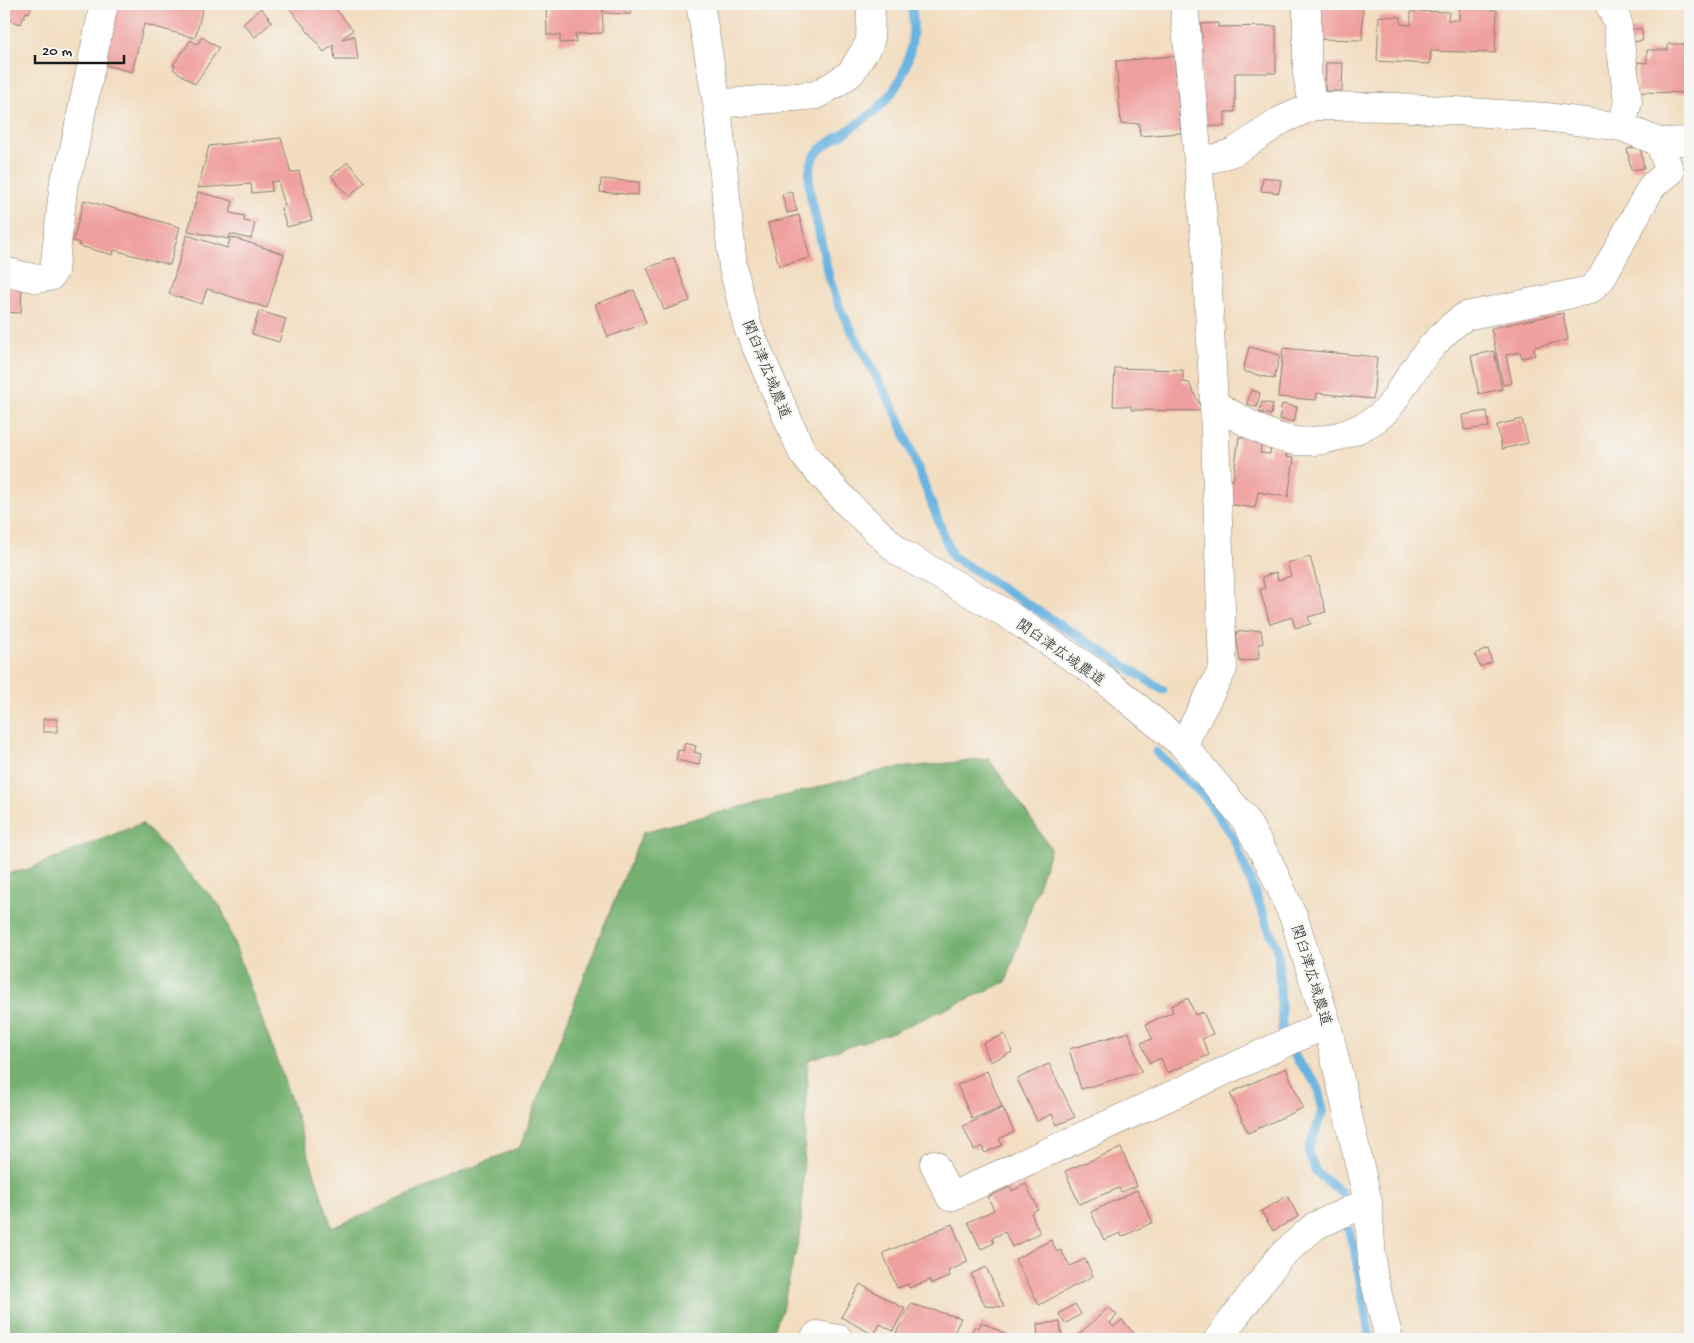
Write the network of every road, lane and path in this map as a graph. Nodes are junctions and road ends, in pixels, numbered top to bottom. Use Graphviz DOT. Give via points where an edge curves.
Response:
graph roads {
  1 [pos="104,4"];
  2 [pos="700,4"];
  3 [pos="871,4"];
  4 [pos="1184,4"];
  5 [pos="1307,4"];
  6 [pos="1609,4"];
  7 [pos="717,104"];
  8 [pos="1313,106"];
  9 [pos="1622,127"];
  10 [pos="1690,141"];
  11 [pos="1659,142"];
  12 [pos="1199,163"];
  13 [pos="4,271"];
  14 [pos="1214,404"];
  15 [pos="1183,745"];
  16 [pos="1327,1024"];
  17 [pos="934,1164"];
  18 [pos="1368,1202"];
  19 [pos="814,1339"];
  20 [pos="839,1339"];
  21 [pos="1218,1339"];
  22 [pos="1389,1339"];
  1 -- 13 [label="street" via="71,163 64,181 54,272 50,278 37,279"];
  2 -- 7 [label="street, 関臼津広域農道"];
  3 -- 7 [label="street" via="870,42 852,73 816,95"];
  4 -- 12 [label="street"];
  5 -- 8 [label="street" via="1307,74"];
  6 -- 9 [label="street" via="1617,20 1628,101"];
  7 -- 15 [label="street, 関臼津広域農道" via="733,268 741,302 748,328 803,454 899,552 1007,614 1097,674"];
  8 -- 9 [label="street" via="1396,106 1546,117"];
  8 -- 12 [label="street" via="1282,120 1234,152"];
  9 -- 11 [label="street"];
  10 -- 11 [label="street"];
  11 -- 14 [label="street" via="1670,172 1652,186 1601,279 1590,290 1466,316 1454,323 1420,361 1388,408 1373,422 1343,436 1291,440 1268,433"];
  12 -- 14 [label="street"];
  14 -- 15 [label="street" via="1223,669"];
  15 -- 16 [label="street, 関臼津広域農道" via="1244,818 1269,862 1294,918"];
  16 -- 17 [label="street" via="950,1197"];
  16 -- 18 [label="street, 関臼津広域農道"];
  18 -- 21 [label="street" via="1316,1226 1280,1257"];
  18 -- 22 [label="street, 関臼津広域農道" via="1372,1274"];
  19 -- 20 [label="street" via="816,1335"];
}
